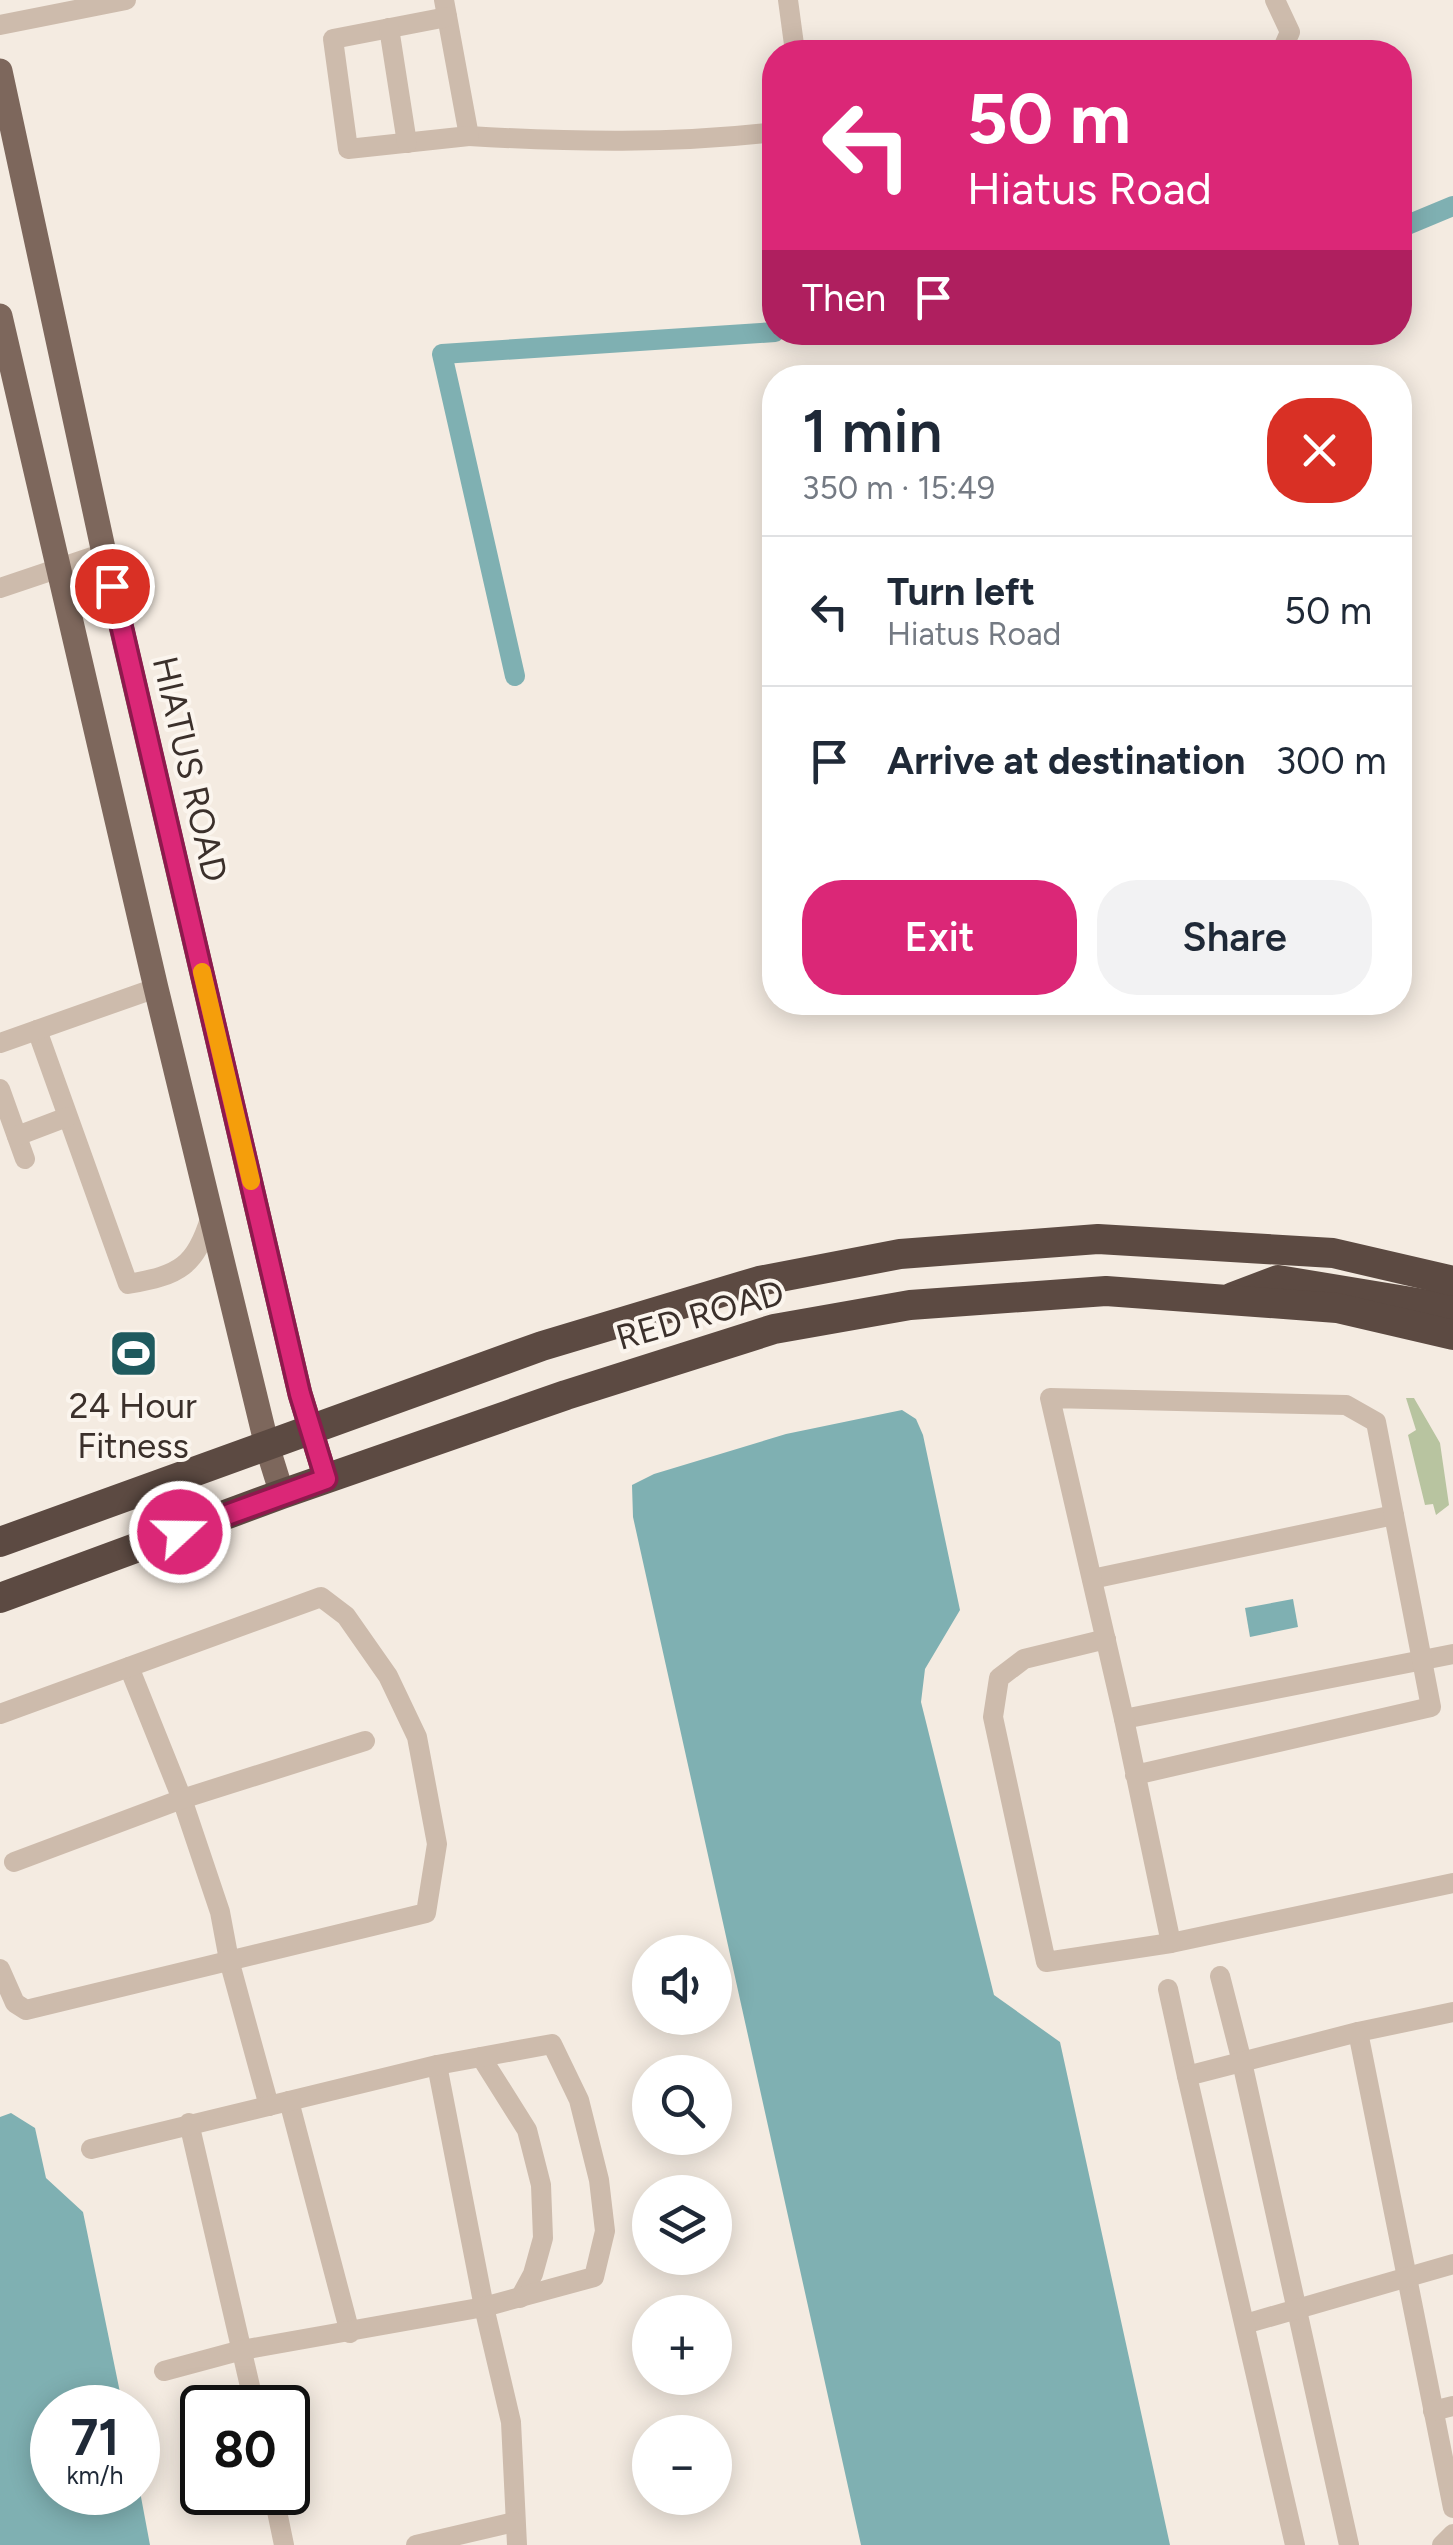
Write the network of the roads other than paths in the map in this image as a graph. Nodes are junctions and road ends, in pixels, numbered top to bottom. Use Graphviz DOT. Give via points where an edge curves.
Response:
graph roads {
  1 [pos="126,0"];
  2 [pos="788,0"];
  3 [pos="1276,0"];
  4 [pos="446,8"];
  5 [pos="0,25"];
  6 [pos="389,28"];
  7 [pos="793,40"];
  8 [pos="1286,40"];
  9 [pos="0,71"];
  10 [pos="762,133"];
  11 [pos="469,136"];
  12 [pos="408,143"];
  13 [pos="0,316"];
  14 [pos="104,552"];
  15 [pos="56,568"];
  16 [pos="0,588"];
  17 [pos="156,988"];
  18 [pos="37,1030"];
  19 [pos="0,1044"];
  20 [pos="0,1089"];
  21 [pos="68,1117"];
  22 [pos="17,1136"];
  23 [pos="25,1159"];
  24 [pos="211,1216"];
  25 [pos="1453,1282"];
  26 [pos="1226,1300"];
  27 [pos="1453,1309"];
  28 [pos="1453,1335"];
  29 [pos="311,1431"];
  30 [pos="267,1446"];
  31 [pos="326,1479"];
  32 [pos="282,1494"];
  33 [pos="1394,1516"];
  34 [pos="0,1542"];
  35 [pos="1092,1579"];
  36 [pos="0,1598"];
  37 [pos="1106,1639"];
  38 [pos="1453,1654"];
  39 [pos="1422,1659"];
  40 [pos="129,1667"];
  41 [pos="1453,1703"];
  42 [pos="1431,1707"];
  43 [pos="0,1714"];
  44 [pos="1124,1719"];
  45 [pos="365,1740"];
  46 [pos="1135,1775"];
  47 [pos="182,1799"];
  48 [pos="14,1862"];
  49 [pos="1453,1882"];
  50 [pos="1170,1943"];
  51 [pos="229,1960"];
  52 [pos="0,1969"];
  53 [pos="1220,1976"];
  54 [pos="1168,1988"];
  55 [pos="1453,2012"];
  56 [pos="1358,2032"];
  57 [pos="481,2057"];
  58 [pos="1242,2062"];
  59 [pos="438,2065"];
  60 [pos="1187,2076"];
  61 [pos="279,2103"];
  62 [pos="189,2123"];
  63 [pos="91,2149"];
  64 [pos="1453,2264"];
  65 [pos="1407,2277"];
  66 [pos="520,2298"];
  67 [pos="484,2308"];
  68 [pos="1298,2308"];
  69 [pos="1244,2324"];
  70 [pos="350,2333"];
  71 [pos="242,2350"];
  72 [pos="164,2371"];
  73 [pos="249,2385"];
  74 [pos="1443,2408"];
  75 [pos="1453,2508"];
  76 [pos="278,2515"];
  77 [pos="514,2522"];
  78 [pos="1453,2534"];
  79 [pos="284,2545"];
  80 [pos="416,2545"];
  81 [pos="518,2545"];
  82 [pos="1294,2545"];
  83 [pos="1349,2545"];
  84 [pos="1442,2545"];
  1 -- 5 [label="street"];
  2 -- 7 [label="street"];
  3 -- 8 [label="street" via="1290,32"];
  4 -- 6 [label="street"];
  4 -- 11 [label="street"];
  6 -- 12 [label="street"];
  6 -- 12 [label="street" via="333,40 348,150"];
  9 -- 14 [label="main road, HIATUS ROAD"];
  10 -- 11 [label="street" via="548,141"];
  11 -- 12 [label="street"];
  13 -- 15 [label="main road"];
  14 -- 15 [label="street"];
  14 -- 29 [label="main road, HIATUS ROAD"];
  15 -- 16 [label="street"];
  15 -- 17 [label="main road"];
  17 -- 18 [label="street"];
  17 -- 24 [label="main road"];
  18 -- 19 [label="street"];
  18 -- 21 [label="street"];
  20 -- 22 [label="street"];
  21 -- 22 [label="street"];
  21 -- 24 [label="street" via="128,1284 158,1279 193,1259"];
  22 -- 23 [label="street"];
  24 -- 30 [label="main road"];
  25 -- 29 [label="highway, RED ROAD" via="1333,1253 1098,1239 900,1254 759,1280 542,1346"];
  26 -- 27 [label="highway" via="1278,1280"];
  26 -- 28 [label="highway, RED ROAD" via="1337,1308"];
  26 -- 31 [label="highway, RED ROAD" via="1106,1291 910,1305 774,1329"];
  29 -- 30 [label="highway, RED ROAD"];
  29 -- 31 [label="main road, HIATUS ROAD"];
  30 -- 32 [label="main road"];
  30 -- 34 [label="highway, RED ROAD"];
  31 -- 32 [label="highway, RED ROAD"];
  32 -- 36 [label="highway, RED ROAD"];
  33 -- 35 [label="street"];
  33 -- 35 [label="street" via="1376,1422 1346,1405 1050,1398"];
  33 -- 39 [label="street"];
  35 -- 37 [label="street"];
  37 -- 44 [label="street"];
  37 -- 50 [label="street" via="1024,1659 999,1678 993,1717 1046,1962"];
  38 -- 39 [label="street"];
  39 -- 42 [label="street"];
  39 -- 44 [label="street"];
  40 -- 43 [label="street"];
  40 -- 47 [label="street"];
  40 -- 51 [label="street" via="321,1597 346,1616 388,1676 417,1737 437,1844 426,1913"];
  41 -- 42 [label="street"];
  42 -- 46 [label="street"];
  44 -- 46 [label="street"];
  45 -- 47 [label="street"];
  46 -- 50 [label="street"];
  47 -- 48 [label="street"];
  47 -- 51 [label="street"];
  49 -- 50 [label="street"];
  51 -- 52 [label="street" via="26,2010 15,2002"];
  51 -- 61 [label="street"];
  53 -- 58 [label="street"];
  54 -- 60 [label="street"];
  55 -- 56 [label="street"];
  56 -- 58 [label="street"];
  56 -- 65 [label="street"];
  57 -- 59 [label="street"];
  57 -- 66 [label="street" via="527,2130 541,2185 543,2238"];
  57 -- 66 [label="street" via="552,2044 579,2100 599,2180 605,2231 594,2277"];
  58 -- 60 [label="street"];
  58 -- 68 [label="street"];
  59 -- 61 [label="street"];
  59 -- 67 [label="street"];
  60 -- 69 [label="street"];
  61 -- 62 [label="street"];
  61 -- 70 [label="street"];
  62 -- 63 [label="street"];
  62 -- 71 [label="street"];
  64 -- 65 [label="street"];
  65 -- 68 [label="street"];
  65 -- 74 [label="street"];
  66 -- 67 [label="street"];
  67 -- 70 [label="street"];
  67 -- 77 [label="street" via="511,2422"];
  68 -- 69 [label="street"];
  68 -- 83 [label="street"];
  69 -- 82 [label="street"];
  70 -- 71 [label="street"];
  71 -- 72 [label="street"];
  71 -- 73 [label="street"];
  74 -- 75 [label="street"];
  76 -- 79 [label="street"];
  77 -- 80 [label="street"];
  77 -- 81 [label="street"];
  78 -- 84 [label="street"];
}
